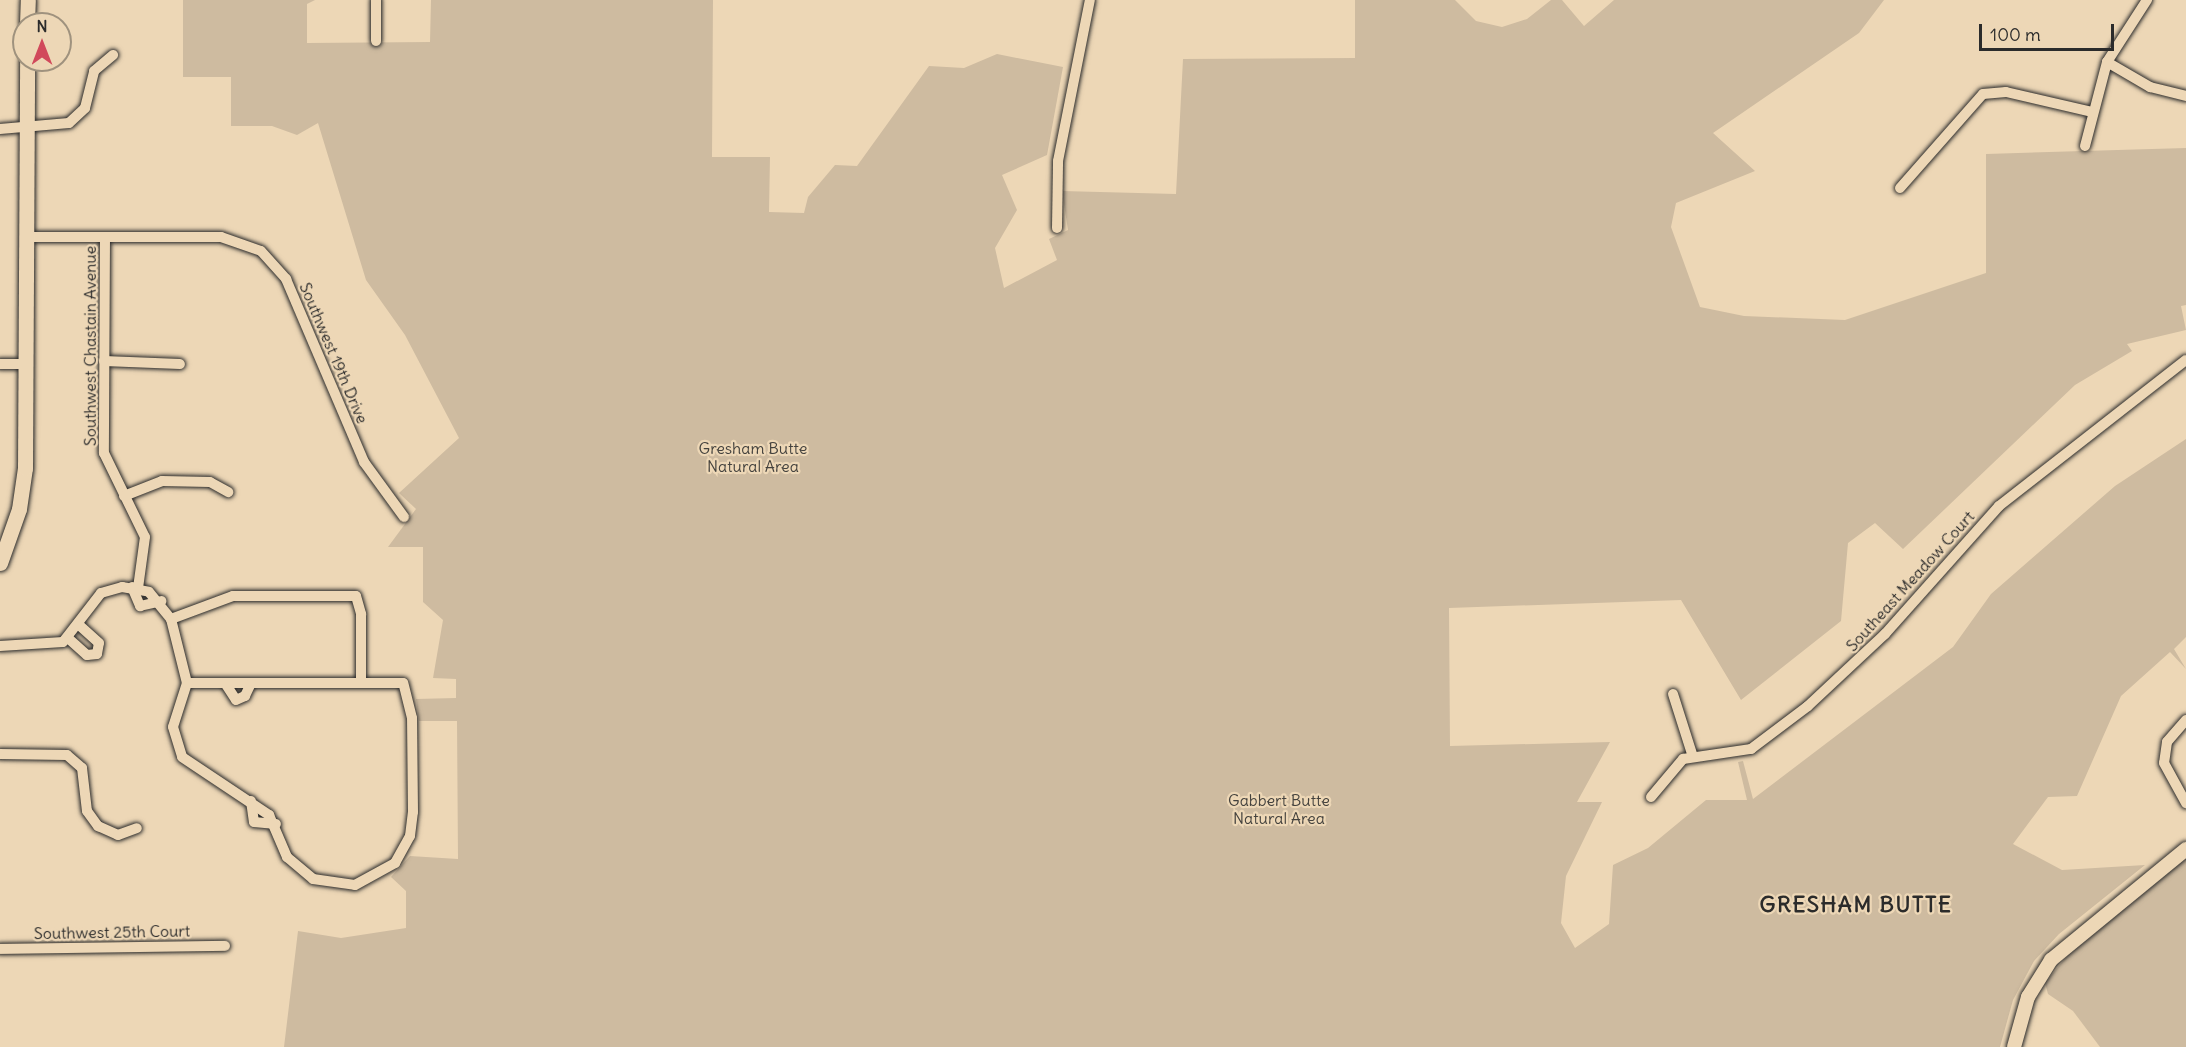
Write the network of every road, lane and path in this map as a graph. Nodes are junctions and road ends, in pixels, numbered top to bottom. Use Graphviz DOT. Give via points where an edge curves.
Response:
graph roads {
  1 [pos="376,0"];
  2 [pos="1090,0"];
  3 [pos="2147,0"];
  4 [pos="376,40"];
  5 [pos="113,55"];
  6 [pos="2107,62"];
  7 [pos="27,72"];
  8 [pos="2186,96"];
  9 [pos="2092,112"];
  10 [pos="0,129"];
  11 [pos="27,129"];
  12 [pos="2085,146"];
  13 [pos="1900,188"];
  14 [pos="1057,228"];
  15 [pos="27,237"];
  16 [pos="105,237"];
  17 [pos="2186,360"];
  18 [pos="104,361"];
  19 [pos="0,364"];
  20 [pos="26,364"];
  21 [pos="180,364"];
  22 [pos="228,492"];
  23 [pos="124,496"];
  24 [pos="404,517"];
  25 [pos="0,563"];
  26 [pos="135,587"];
  27 [pos="161,601"];
  28 [pos="171,619"];
  29 [pos="80,626"];
  30 [pos="69,639"];
  31 [pos="0,646"];
  32 [pos="187,683"];
  33 [pos="225,683"];
  34 [pos="251,683"];
  35 [pos="361,683"];
  36 [pos="1673,694"];
  37 [pos="2186,720"];
  38 [pos="0,754"];
  39 [pos="1692,754"];
  40 [pos="1651,797"];
  41 [pos="2186,803"];
  42 [pos="137,828"];
  43 [pos="2186,849"];
  44 [pos="225,946"];
  45 [pos="0,949"];
  46 [pos="2014,1047"];
  1 -- 4 [label="street"];
  2 -- 14 [label="street" via="1058,161"];
  3 -- 6 [label="street"];
  5 -- 11 [label="street" via="94,71 79,116 61,127"];
  6 -- 8 [label="street" via="2151,87"];
  6 -- 9 [label="street"];
  7 -- 11 [label="main road"];
  9 -- 12 [label="street"];
  9 -- 13 [label="street" via="2006,92 1983,94"];
  10 -- 11 [label="street"];
  11 -- 15 [label="main road"];
  15 -- 16 [label="street, Southwest 19th Drive"];
  15 -- 20 [label="main road"];
  16 -- 18 [label="street, Southwest Chastain Avenue"];
  16 -- 24 [label="street, Southwest 19th Drive" via="221,237 269,258 291,288 364,462"];
  17 -- 39 [label="street, Southeast Meadow Court" via="1999,506 1842,676 1768,738 1740,752"];
  18 -- 21 [label="street"];
  18 -- 23 [label="street, Southwest Chastain Avenue" via="104,453"];
  19 -- 20 [label="street"];
  20 -- 25 [label="main road" via="24,482"];
  22 -- 23 [label="street" via="210,482 162,481"];
  23 -- 26 [label="street, Southwest Chastain Avenue" via="146,537"];
  26 -- 27 [label="street"];
  26 -- 27 [label="street" via="140,606"];
  26 -- 29 [label="street" via="100,593"];
  27 -- 28 [label="street"];
  28 -- 32 [label="street"];
  28 -- 35 [label="street" via="233,596 356,596 361,614"];
  29 -- 30 [label="street"];
  29 -- 30 [label="street" via="97,639 97,654 87,655"];
  30 -- 31 [label="street" via="43,647"];
  32 -- 33 [label="street"];
  32 -- 35 [label="street" via="172,727 177,749 188,763 251,801 276,824 293,865 324,883 365,882 395,863 413,819 412,718 403,684"];
  33 -- 34 [label="street"];
  33 -- 34 [label="street" via="236,700 245,696"];
  34 -- 35 [label="street"];
  36 -- 39 [label="street"];
  37 -- 41 [label="street" via="2167,742 2164,762"];
  38 -- 42 [label="street" via="67,755 82,768 90,818 118,835"];
  39 -- 40 [label="street"];
  43 -- 46 [label="street" via="2051,960 2028,997"];
  44 -- 45 [label="street, Southwest 25th Court"];
}
